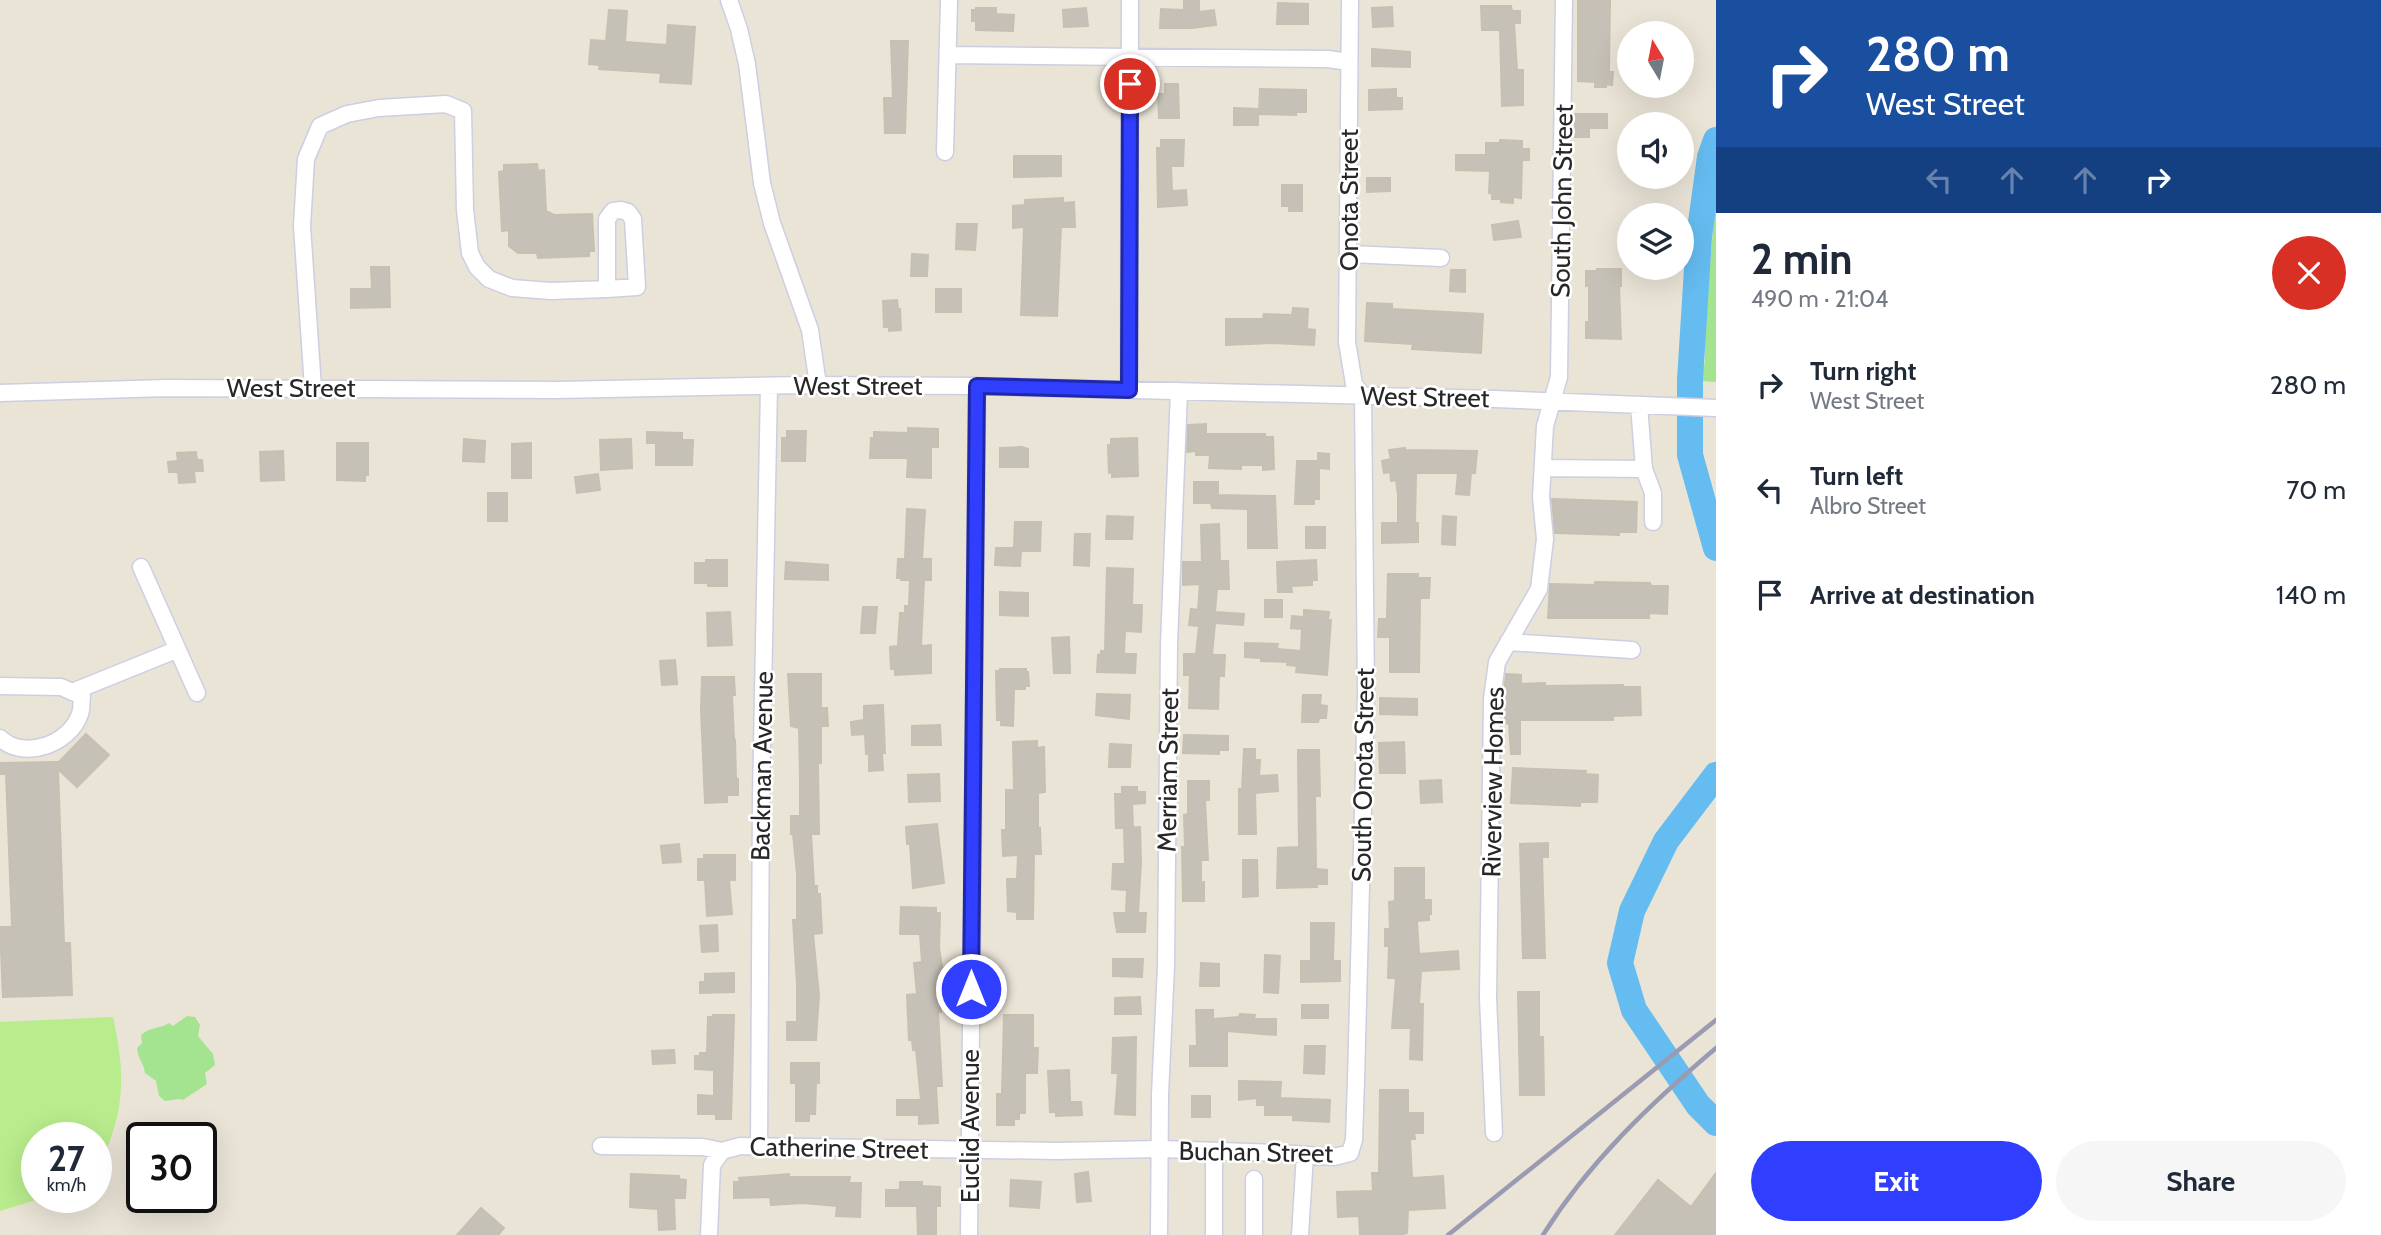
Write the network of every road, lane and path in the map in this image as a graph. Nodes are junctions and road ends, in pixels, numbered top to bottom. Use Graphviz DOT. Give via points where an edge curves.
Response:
graph roads {
  1 [pos="729,0"];
  2 [pos="949,0"];
  3 [pos="1130,0"];
  4 [pos="1350,0"];
  5 [pos="1563,0"];
  6 [pos="948,55"];
  7 [pos="1130,58"];
  8 [pos="1349,62"];
  9 [pos="945,152"];
  10 [pos="1350,254"];
  11 [pos="1441,258"];
  12 [pos="607,289"];
  13 [pos="818,385"];
  14 [pos="769,386"];
  15 [pos="977,386"];
  16 [pos="313,388"];
  17 [pos="1129,390"];
  18 [pos="1179,391"];
  19 [pos="0,393"];
  20 [pos="1363,396"];
  21 [pos="1553,402"];
  22 [pos="1639,405"];
  23 [pos="1712,408"];
  24 [pos="1543,468"];
  25 [pos="1644,469"];
  26 [pos="1653,522"];
  27 [pos="141,568"];
  28 [pos="1508,642"];
  29 [pos="176,650"];
  30 [pos="1632,650"];
  31 [pos="0,686"];
  32 [pos="72,692"];
  33 [pos="197,693"];
  34 [pos="0,738"];
  35 [pos="1494,1133"];
  36 [pos="601,1146"];
  37 [pos="759,1147"];
  38 [pos="1161,1149"];
  39 [pos="971,1150"];
  40 [pos="722,1151"];
  41 [pos="1214,1152"];
  42 [pos="1350,1153"];
  43 [pos="1305,1155"];
  44 [pos="1254,1179"];
  45 [pos="709,1235"];
  46 [pos="970,1235"];
  47 [pos="1159,1235"];
  48 [pos="1214,1235"];
  49 [pos="1254,1235"];
  50 [pos="1300,1235"];
  1 -- 13 [label="street" via="747,64 762,183 810,330"];
  2 -- 6 [label="street"];
  3 -- 7 [label="street"];
  4 -- 8 [label="street, Onota Street"];
  5 -- 21 [label="street, South John Street" via="1559,377"];
  6 -- 7 [label="street"];
  6 -- 9 [label="street"];
  7 -- 8 [label="street"];
  7 -- 17 [label="street"];
  8 -- 10 [label="street, Onota Street"];
  10 -- 11 [label="street"];
  10 -- 20 [label="street, Onota Street" via="1347,342 1354,384"];
  12 -- 12 [label="street" via="607,219 621,210 633,219 637,287"];
  12 -- 16 [label="street" via="551,292 512,288 489,279 477,267 470,253 465,210 463,111 446,104 347,114 320,126 306,159 302,226"];
  13 -- 14 [label="street, West Street"];
  13 -- 15 [label="street, West Street"];
  14 -- 16 [label="street, West Street"];
  14 -- 37 [label="street, Backman Avenue"];
  15 -- 17 [label="street, West Street"];
  15 -- 39 [label="street, Euclid Avenue"];
  16 -- 19 [label="street, West Street"];
  17 -- 18 [label="street, West Street"];
  18 -- 20 [label="street, West Street"];
  18 -- 38 [label="street, Merriam Street" via="1169,644"];
  20 -- 21 [label="street, West Street"];
  20 -- 42 [label="street, South Onota Street" via="1366,693 1354,1140"];
  21 -- 22 [label="street, West Street"];
  21 -- 24 [label="street, Riverview Homes" via="1545,426"];
  22 -- 23 [label="street, West Street"];
  22 -- 25 [label="street"];
  24 -- 25 [label="street"];
  24 -- 28 [label="street, Riverview Homes" via="1545,539 1539,589"];
  25 -- 26 [label="street" via="1653,493"];
  27 -- 29 [label="street"];
  28 -- 30 [label="street"];
  28 -- 35 [label="street, Riverview Homes" via="1497,662 1492,699 1488,998"];
  29 -- 32 [label="street"];
  29 -- 33 [label="street"];
  31 -- 32 [label="street" via="61,687"];
  32 -- 34 [label="street" via="82,696 80,714 70,731 52,744 28,749 8,746"];
  36 -- 40 [label="street, Catherine Street"];
  37 -- 39 [label="street, Catherine Street"];
  37 -- 40 [label="street, Catherine Street"];
  38 -- 39 [label="street, Catherine Street"];
  38 -- 41 [label="street, Buchan Street"];
  38 -- 47 [label="street, Merriam Street"];
  39 -- 46 [label="street, Euclid Avenue"];
  40 -- 45 [label="street" via="712,1165"];
  41 -- 43 [label="street, Buchan Street"];
  41 -- 48 [label="street"];
  42 -- 43 [label="street, Buchan Street"];
  43 -- 50 [label="street"];
  44 -- 49 [label="street"];
}
